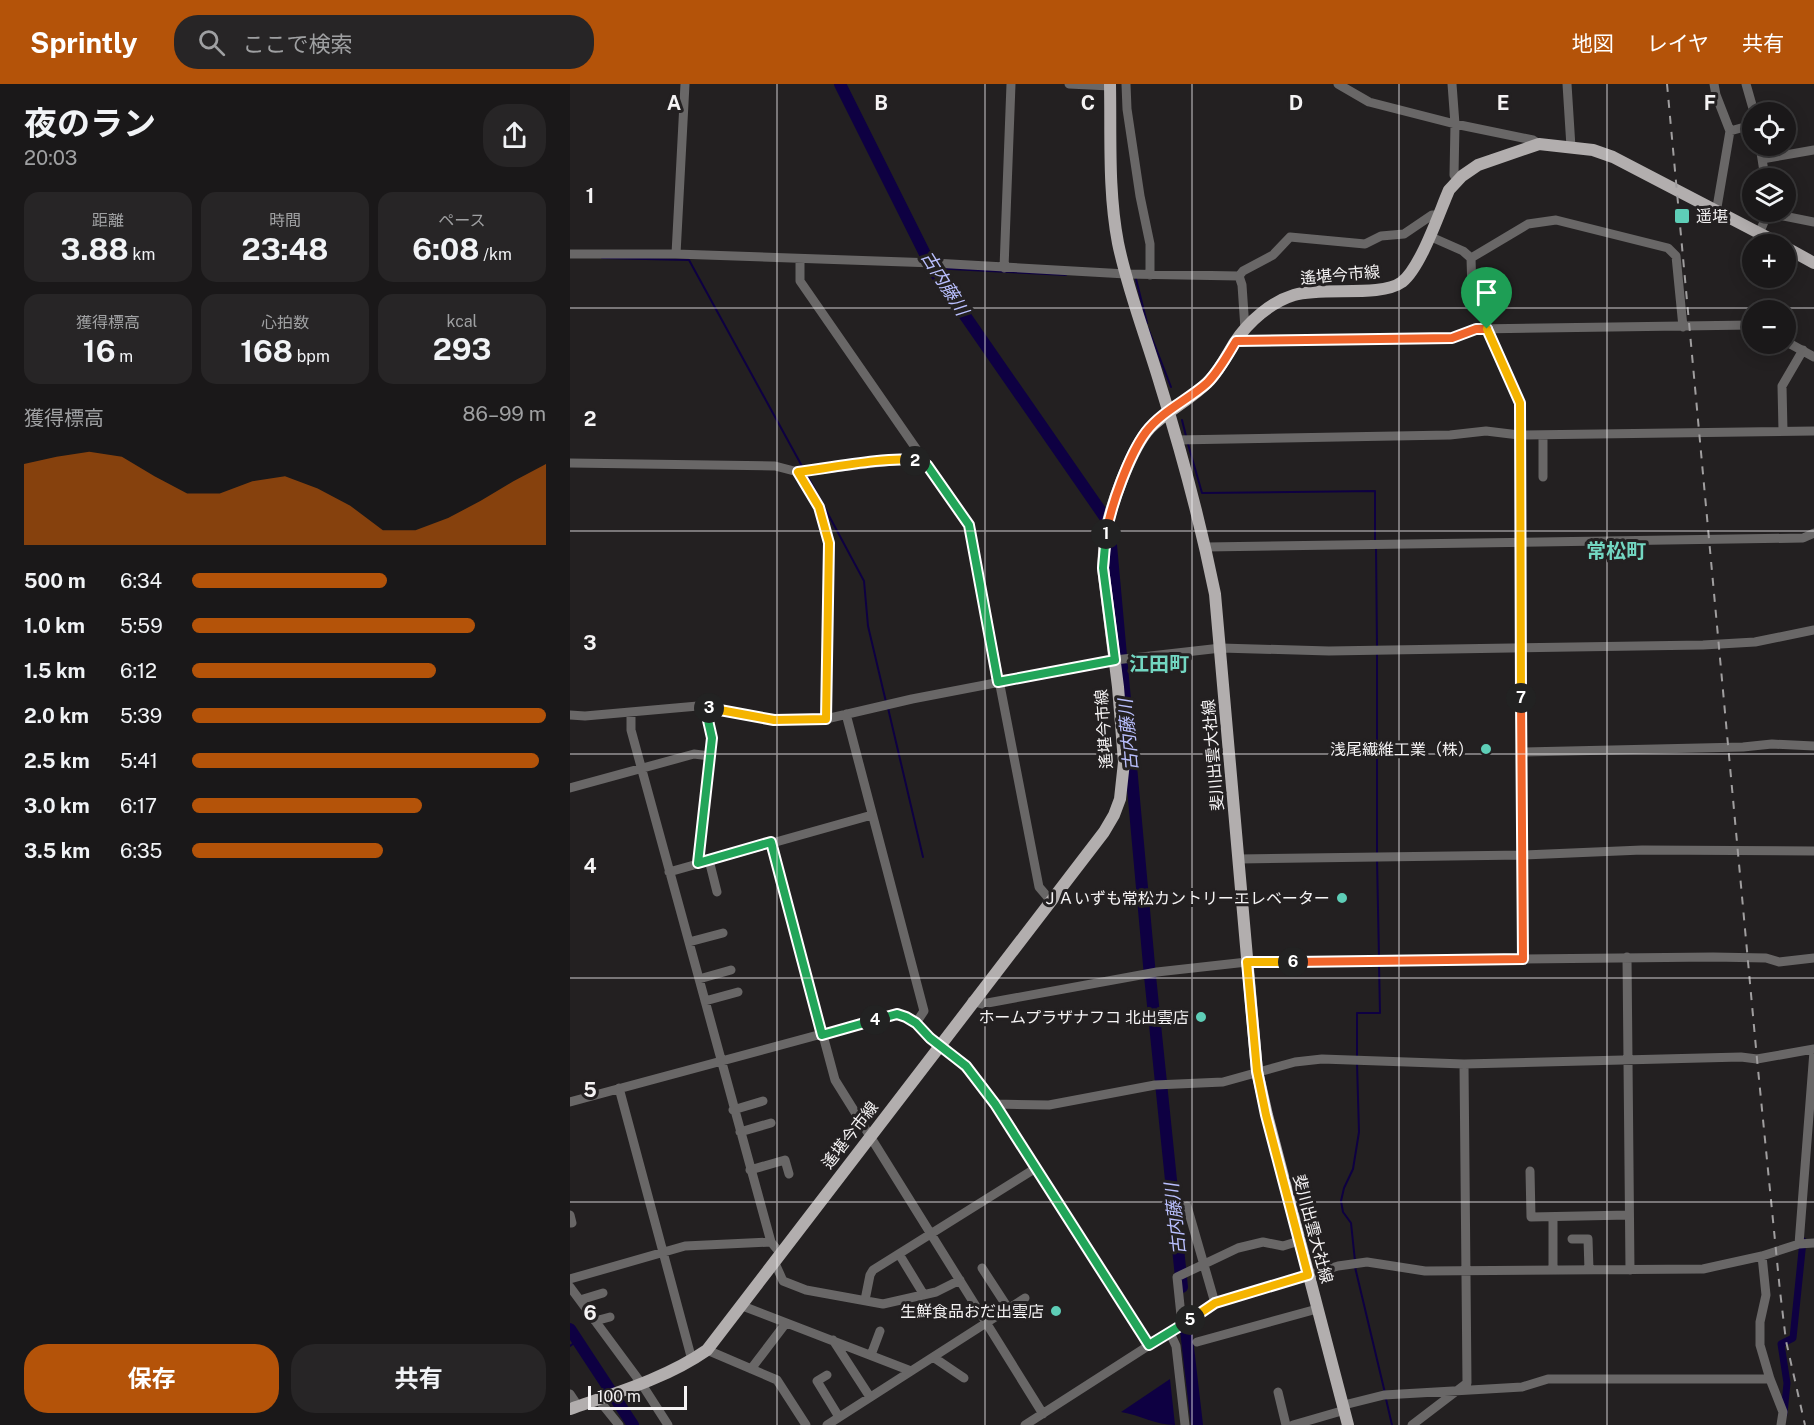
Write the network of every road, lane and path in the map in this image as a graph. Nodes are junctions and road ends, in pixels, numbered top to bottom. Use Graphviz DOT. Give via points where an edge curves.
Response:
graph roads {
  1 [pos="685,84"];
  2 [pos="1011,84"];
  3 [pos="1069,84"];
  4 [pos="1126,84"];
  5 [pos="1338,84"];
  6 [pos="1452,84"];
  7 [pos="1566,84"];
  8 [pos="1714,84"];
  9 [pos="1746,84"];
  10 [pos="1110,85"];
  11 [pos="1751,102"];
  12 [pos="1455,124"];
  13 [pos="1742,128"];
  14 [pos="1730,131"];
  15 [pos="1539,144"];
  16 [pos="1570,147"];
  17 [pos="1814,150"];
  18 [pos="1762,156"];
  19 [pos="1762,159"];
  20 [pos="1763,168"];
  21 [pos="1457,180"];
  22 [pos="1716,213"];
  23 [pos="1438,215"];
  24 [pos="1796,218"];
  25 [pos="1764,222"];
  26 [pos="1814,222"];
  27 [pos="1759,234"];
  28 [pos="1429,236"];
  29 [pos="1796,253"];
  30 [pos="570,254"];
  31 [pos="676,254"];
  32 [pos="1471,258"];
  33 [pos="800,259"];
  34 [pos="1814,262"];
  35 [pos="1004,268"];
  36 [pos="1126,274"];
  37 [pos="1150,275"];
  38 [pos="1239,276"];
  39 [pos="1742,326"];
  40 [pos="1683,327"];
  41 [pos="1245,329"];
  42 [pos="1487,329"];
  43 [pos="1236,341"];
  44 [pos="1796,346"];
  45 [pos="1803,350"];
  46 [pos="1814,357"];
  47 [pos="1168,411"];
  48 [pos="1814,430"];
  49 [pos="1783,431"];
  50 [pos="1519,435"];
  51 [pos="1543,435"];
  52 [pos="1176,440"];
  53 [pos="570,463"];
  54 [pos="927,465"];
  55 [pos="798,472"];
  56 [pos="1543,477"];
  57 [pos="1814,533"];
  58 [pos="1520,542"];
  59 [pos="1206,547"];
  60 [pos="1814,630"];
  61 [pos="1520,646"];
  62 [pos="1221,648"];
  63 [pos="1115,660"];
  64 [pos="998,682"];
  65 [pos="705,707"];
  66 [pos="631,712"];
  67 [pos="846,714"];
  68 [pos="570,715"];
  69 [pos="826,719"];
  70 [pos="1814,746"];
  71 [pos="1521,752"];
  72 [pos="710,756"];
  73 [pos="642,769"];
  74 [pos="570,788"];
  75 [pos="872,815"];
  76 [pos="771,842"];
  77 [pos="1814,851"];
  78 [pos="1523,855"];
  79 [pos="1239,859"];
  80 [pos="709,860"];
  81 [pos="698,863"];
  82 [pos="669,872"];
  83 [pos="717,892"];
  84 [pos="1051,901"];
  85 [pos="723,933"];
  86 [pos="689,942"];
  87 [pos="1627,957"];
  88 [pos="1814,958"];
  89 [pos="1523,959"];
  90 [pos="1247,962"];
  91 [pos="731,970"];
  92 [pos="699,979"];
  93 [pos="738,992"];
  94 [pos="705,1001"];
  95 [pos="972,1001"];
  96 [pos="916,1023"];
  97 [pos="822,1035"];
  98 [pos="941,1046"];
  99 [pos="1814,1050"];
  100 [pos="722,1061"];
  101 [pos="1627,1061"];
  102 [pos="1464,1064"];
  103 [pos="1257,1071"];
  104 [pos="619,1088"];
  105 [pos="763,1101"];
  106 [pos="570,1102"];
  107 [pos="995,1104"];
  108 [pos="1812,1105"];
  109 [pos="733,1110"];
  110 [pos="771,1123"];
  111 [pos="1811,1126"];
  112 [pos="740,1132"];
  113 [pos="869,1136"];
  114 [pos="1036,1168"];
  115 [pos="750,1170"];
  116 [pos="1530,1171"];
  117 [pos="789,1174"];
  118 [pos="1187,1206"];
  119 [pos="570,1215"];
  120 [pos="1629,1215"];
  121 [pos="1553,1217"];
  122 [pos="570,1223"];
  123 [pos="931,1235"];
  124 [pos="1572,1239"];
  125 [pos="1299,1241"];
  126 [pos="771,1242"];
  127 [pos="1814,1243"];
  128 [pos="1799,1244"];
  129 [pos="664,1253"];
  130 [pos="899,1254"];
  131 [pos="1762,1256"];
  132 [pos="777,1257"];
  133 [pos="1205,1264"];
  134 [pos="982,1268"];
  135 [pos="1553,1270"];
  136 [pos="1589,1270"];
  137 [pos="1630,1270"];
  138 [pos="1465,1271"];
  139 [pos="1308,1275"];
  140 [pos="570,1279"];
  141 [pos="960,1280"];
  142 [pos="570,1287"];
  143 [pos="603,1293"];
  144 [pos="924,1295"];
  145 [pos="1025,1298"];
  146 [pos="580,1300"];
  147 [pos="865,1300"];
  148 [pos="1215,1303"];
  149 [pos="740,1305"];
  150 [pos="1008,1308"];
  151 [pos="1317,1309"];
  152 [pos="610,1317"];
  153 [pos="596,1321"];
  154 [pos="986,1322"];
  155 [pos="786,1323"];
  156 [pos="1182,1325"];
  157 [pos="880,1331"];
  158 [pos="1170,1333"];
  159 [pos="833,1340"];
  160 [pos="1197,1342"];
  161 [pos="1149,1345"];
  162 [pos="707,1350"];
  163 [pos="870,1355"];
  164 [pos="933,1357"];
  165 [pos="692,1360"];
  166 [pos="751,1370"];
  167 [pos="911,1371"];
  168 [pos="827,1375"];
  169 [pos="964,1378"];
  170 [pos="1770,1379"];
  171 [pos="638,1384"];
  172 [pos="1455,1391"];
  173 [pos="1278,1392"];
  174 [pos="570,1395"];
  175 [pos="870,1397"];
  176 [pos="599,1398"];
  177 [pos="574,1407"];
  178 [pos="1345,1408"];
  179 [pos="1043,1414"];
  180 [pos="839,1417"];
  181 [pos="619,1425"];
  182 [pos="668,1425"];
  183 [pos="806,1425"];
  184 [pos="826,1425"];
  185 [pos="1025,1425"];
  186 [pos="1185,1425"];
  187 [pos="1286,1425"];
  188 [pos="1293,1425"];
  189 [pos="1348,1425"];
  190 [pos="1412,1425"];
  191 [pos="1781,1425"];
  1 -- 31 [label="street"];
  2 -- 35 [label="street"];
  3 -- 10 [label="street"];
  4 -- 37 [label="street" via="1150,244"];
  5 -- 12 [label="street" via="1369,102"];
  6 -- 12 [label="street"];
  7 -- 16 [label="street"];
  8 -- 14 [label="street"];
  9 -- 11 [label="street"];
  10 -- 36 [label="main road, 斐川出雲大社線" via="1113,194"];
  12 -- 15 [label="street"];
  12 -- 21 [label="street"];
  13 -- 14 [label="street"];
  14 -- 22 [label="street"];
  15 -- 16 [label="main road, 遙堪今市線"];
  15 -- 21 [label="main road, 遙堪今市線" via="1478,165"];
  16 -- 22 [label="main road, 遙堪今市線" via="1593,150 1624,162"];
  17 -- 19 [label="street"];
  18 -- 19 [label="street"];
  19 -- 20 [label="street"];
  21 -- 23 [label="main road, 遙堪今市線"];
  22 -- 27 [label="main road, 遙堪今市線"];
  23 -- 28 [label="main road, 遙堪今市線"];
  23 -- 38 [label="street" via="1404,234 1381,236 1365,244 1290,237 1273,255"];
  24 -- 26 [label="street"];
  25 -- 27 [label="street"];
  28 -- 32 [label="street"];
  28 -- 41 [label="main road, 遙堪今市線" via="1410,273 1393,286 1294,295 1264,311"];
  29 -- 34 [label="main road"];
  30 -- 31 [label="street"];
  31 -- 33 [label="street"];
  32 -- 40 [label="street" via="1528,224 1556,220 1668,248 1676,256"];
  32 -- 42 [label="street" via="1472,291"];
  33 -- 35 [label="street"];
  33 -- 54 [label="street" via="800,281"];
  35 -- 36 [label="street"];
  36 -- 37 [label="street"];
  36 -- 47 [label="main road, 斐川出雲大社線"];
  37 -- 38 [label="street"];
  38 -- 41 [label="street"];
  39 -- 40 [label="street"];
  40 -- 42 [label="street"];
  41 -- 43 [label="main road, 遙堪今市線"];
  42 -- 43 [label="street" via="1452,338"];
  42 -- 50 [label="street" via="1520,403"];
  43 -- 47 [label="main road, 遙堪今市線" via="1210,380"];
  44 -- 45 [label="street"];
  45 -- 46 [label="street"];
  45 -- 49 [label="street" via="1782,386"];
  47 -- 52 [label="main road, 斐川出雲大社線"];
  47 -- 63 [label="main road, 遙堪今市線" via="1137,446 1106,532 1103,568"];
  48 -- 49 [label="street"];
  49 -- 51 [label="street"];
  50 -- 51 [label="street"];
  50 -- 52 [label="street" via="1486,431"];
  50 -- 58 [label="street"];
  51 -- 56 [label="street"];
  52 -- 59 [label="main road, 斐川出雲大社線"];
  53 -- 55 [label="street" via="775,466"];
  54 -- 55 [label="street" via="909,459"];
  54 -- 64 [label="street" via="969,525"];
  55 -- 69 [label="street" via="819,507 829,543"];
  57 -- 58 [label="street" via="1803,538"];
  58 -- 59 [label="street"];
  58 -- 61 [label="street"];
  59 -- 62 [label="main road, 斐川出雲大社線"];
  60 -- 61 [label="street" via="1755,642 1702,645"];
  61 -- 62 [label="street" via="1329,651"];
  61 -- 71 [label="street"];
  62 -- 63 [label="street"];
  62 -- 79 [label="main road, 斐川出雲大社線"];
  63 -- 64 [label="street"];
  63 -- 84 [label="main road, 遙堪今市線" via="1124,762 1120,799 1104,832"];
  64 -- 67 [label="street"];
  64 -- 84 [label="street" via="1039,886"];
  65 -- 66 [label="street"];
  65 -- 69 [label="street" via="774,720"];
  65 -- 72 [label="street" via="712,738"];
  66 -- 68 [label="street"];
  66 -- 73 [label="street" via="631,730"];
  67 -- 69 [label="street"];
  67 -- 75 [label="street"];
  70 -- 71 [label="street"];
  71 -- 78 [label="street"];
  72 -- 73 [label="street" via="694,754"];
  72 -- 81 [label="street"];
  73 -- 74 [label="street"];
  73 -- 82 [label="street"];
  75 -- 76 [label="street"];
  75 -- 96 [label="street" via="924,1011"];
  76 -- 80 [label="street"];
  76 -- 97 [label="street"];
  77 -- 78 [label="street" via="1642,850"];
  78 -- 79 [label="street"];
  78 -- 89 [label="street"];
  79 -- 90 [label="main road, 斐川出雲大社線"];
  80 -- 81 [label="street"];
  80 -- 83 [label="street"];
  81 -- 82 [label="street"];
  82 -- 86 [label="street"];
  84 -- 95 [label="main road, 遙堪今市線"];
  85 -- 86 [label="street"];
  86 -- 92 [label="street"];
  87 -- 88 [label="street" via="1750,957 1779,962"];
  87 -- 89 [label="street"];
  87 -- 101 [label="street"];
  89 -- 90 [label="street"];
  90 -- 95 [label="street" via="1157,972 982,1004"];
  90 -- 103 [label="main road, 斐川出雲大社線"];
  91 -- 92 [label="street"];
  92 -- 94 [label="street"];
  93 -- 94 [label="street"];
  94 -- 100 [label="street"];
  95 -- 98 [label="main road, 遙堪今市線"];
  96 -- 97 [label="street" via="897,1014"];
  96 -- 98 [label="street"];
  97 -- 100 [label="street"];
  97 -- 113 [label="street" via="835,1080"];
  98 -- 107 [label="street" via="966,1066"];
  98 -- 113 [label="main road, 遙堪今市線"];
  99 -- 101 [label="street" via="1757,1059"];
  99 -- 108 [label="street"];
  100 -- 104 [label="street"];
  100 -- 109 [label="street"];
  101 -- 102 [label="street"];
  101 -- 120 [label="street"];
  102 -- 103 [label="street" via="1322,1059"];
  102 -- 138 [label="street"];
  103 -- 107 [label="street" via="1223,1082 1155,1084 1049,1105"];
  103 -- 125 [label="main road, 斐川出雲大社線"];
  104 -- 106 [label="street"];
  104 -- 129 [label="street"];
  105 -- 109 [label="street"];
  107 -- 114 [label="street"];
  108 -- 111 [label="street"];
  109 -- 112 [label="street"];
  110 -- 112 [label="street"];
  111 -- 128 [label="street"];
  112 -- 115 [label="street"];
  113 -- 123 [label="street"];
  113 -- 132 [label="main road, 遙堪今市線"];
  114 -- 123 [label="street"];
  114 -- 161 [label="street"];
  115 -- 117 [label="street" via="784,1160"];
  115 -- 126 [label="street"];
  116 -- 121 [label="street" via="1531,1217"];
  118 -- 133 [label="street"];
  119 -- 122 [label="street"];
  120 -- 121 [label="street"];
  120 -- 137 [label="street"];
  121 -- 135 [label="street"];
  123 -- 130 [label="street"];
  123 -- 141 [label="street"];
  124 -- 136 [label="street" via="1588,1239"];
  125 -- 133 [label="street" via="1283,1246 1263,1242 1238,1248"];
  125 -- 139 [label="main road, 斐川出雲大社線"];
  126 -- 129 [label="street" via="685,1246"];
  126 -- 132 [label="street"];
  127 -- 128 [label="street"];
  128 -- 131 [label="street"];
  129 -- 140 [label="street"];
  129 -- 165 [label="street"];
  130 -- 144 [label="street"];
  130 -- 147 [label="street" via="873,1270"];
  131 -- 137 [label="street" via="1703,1269"];
  131 -- 170 [label="street" via="1766,1295 1760,1345"];
  132 -- 147 [label="street" via="783,1281 806,1290"];
  132 -- 149 [label="main road, 遙堪今市線"];
  133 -- 148 [label="street"];
  133 -- 156 [label="street" via="1177,1277"];
  134 -- 150 [label="street"];
  135 -- 136 [label="street"];
  135 -- 138 [label="street"];
  136 -- 137 [label="street"];
  138 -- 139 [label="street" via="1425,1271 1367,1262"];
  138 -- 172 [label="street" via="1467,1383"];
  139 -- 148 [label="street"];
  139 -- 151 [label="main road, 斐川出雲大社線"];
  141 -- 144 [label="street"];
  141 -- 154 [label="street"];
  142 -- 146 [label="street"];
  143 -- 146 [label="street"];
  144 -- 147 [label="street" via="883,1304"];
  145 -- 150 [label="street"];
  146 -- 153 [label="street"];
  148 -- 156 [label="street"];
  149 -- 155 [label="street"];
  149 -- 162 [label="main road, 遙堪今市線"];
  150 -- 154 [label="street"];
  151 -- 160 [label="street"];
  151 -- 178 [label="main road, 斐川出雲大社線"];
  152 -- 153 [label="street"];
  153 -- 171 [label="street"];
  154 -- 164 [label="street"];
  154 -- 179 [label="street"];
  155 -- 159 [label="street"];
  155 -- 166 [label="street"];
  156 -- 158 [label="street"];
  157 -- 163 [label="street"];
  158 -- 161 [label="street"];
  158 -- 186 [label="street" via="1176,1346"];
  159 -- 163 [label="street"];
  159 -- 175 [label="street"];
  161 -- 179 [label="street"];
  162 -- 165 [label="main road, 遙堪今市線"];
  162 -- 166 [label="street"];
  163 -- 167 [label="street"];
  164 -- 167 [label="street"];
  164 -- 169 [label="street"];
  165 -- 171 [label="main road, 遙堪今市線"];
  166 -- 183 [label="street" via="777,1380"];
  167 -- 175 [label="street"];
  168 -- 180 [label="street" via="817,1381"];
  170 -- 172 [label="street" via="1548,1379 1522,1387"];
  170 -- 191 [label="street" via="1783,1412"];
  171 -- 176 [label="main road, 遙堪今市線"];
  171 -- 182 [label="street"];
  172 -- 178 [label="street" via="1384,1395"];
  172 -- 190 [label="street"];
  173 -- 187 [label="street"];
  174 -- 177 [label="street"];
  175 -- 180 [label="street"];
  176 -- 177 [label="main road, 遙堪今市線"];
  176 -- 181 [label="street"];
  178 -- 188 [label="street"];
  178 -- 189 [label="main road, 斐川出雲大社線"];
  179 -- 185 [label="street"];
  180 -- 184 [label="street"];
}
